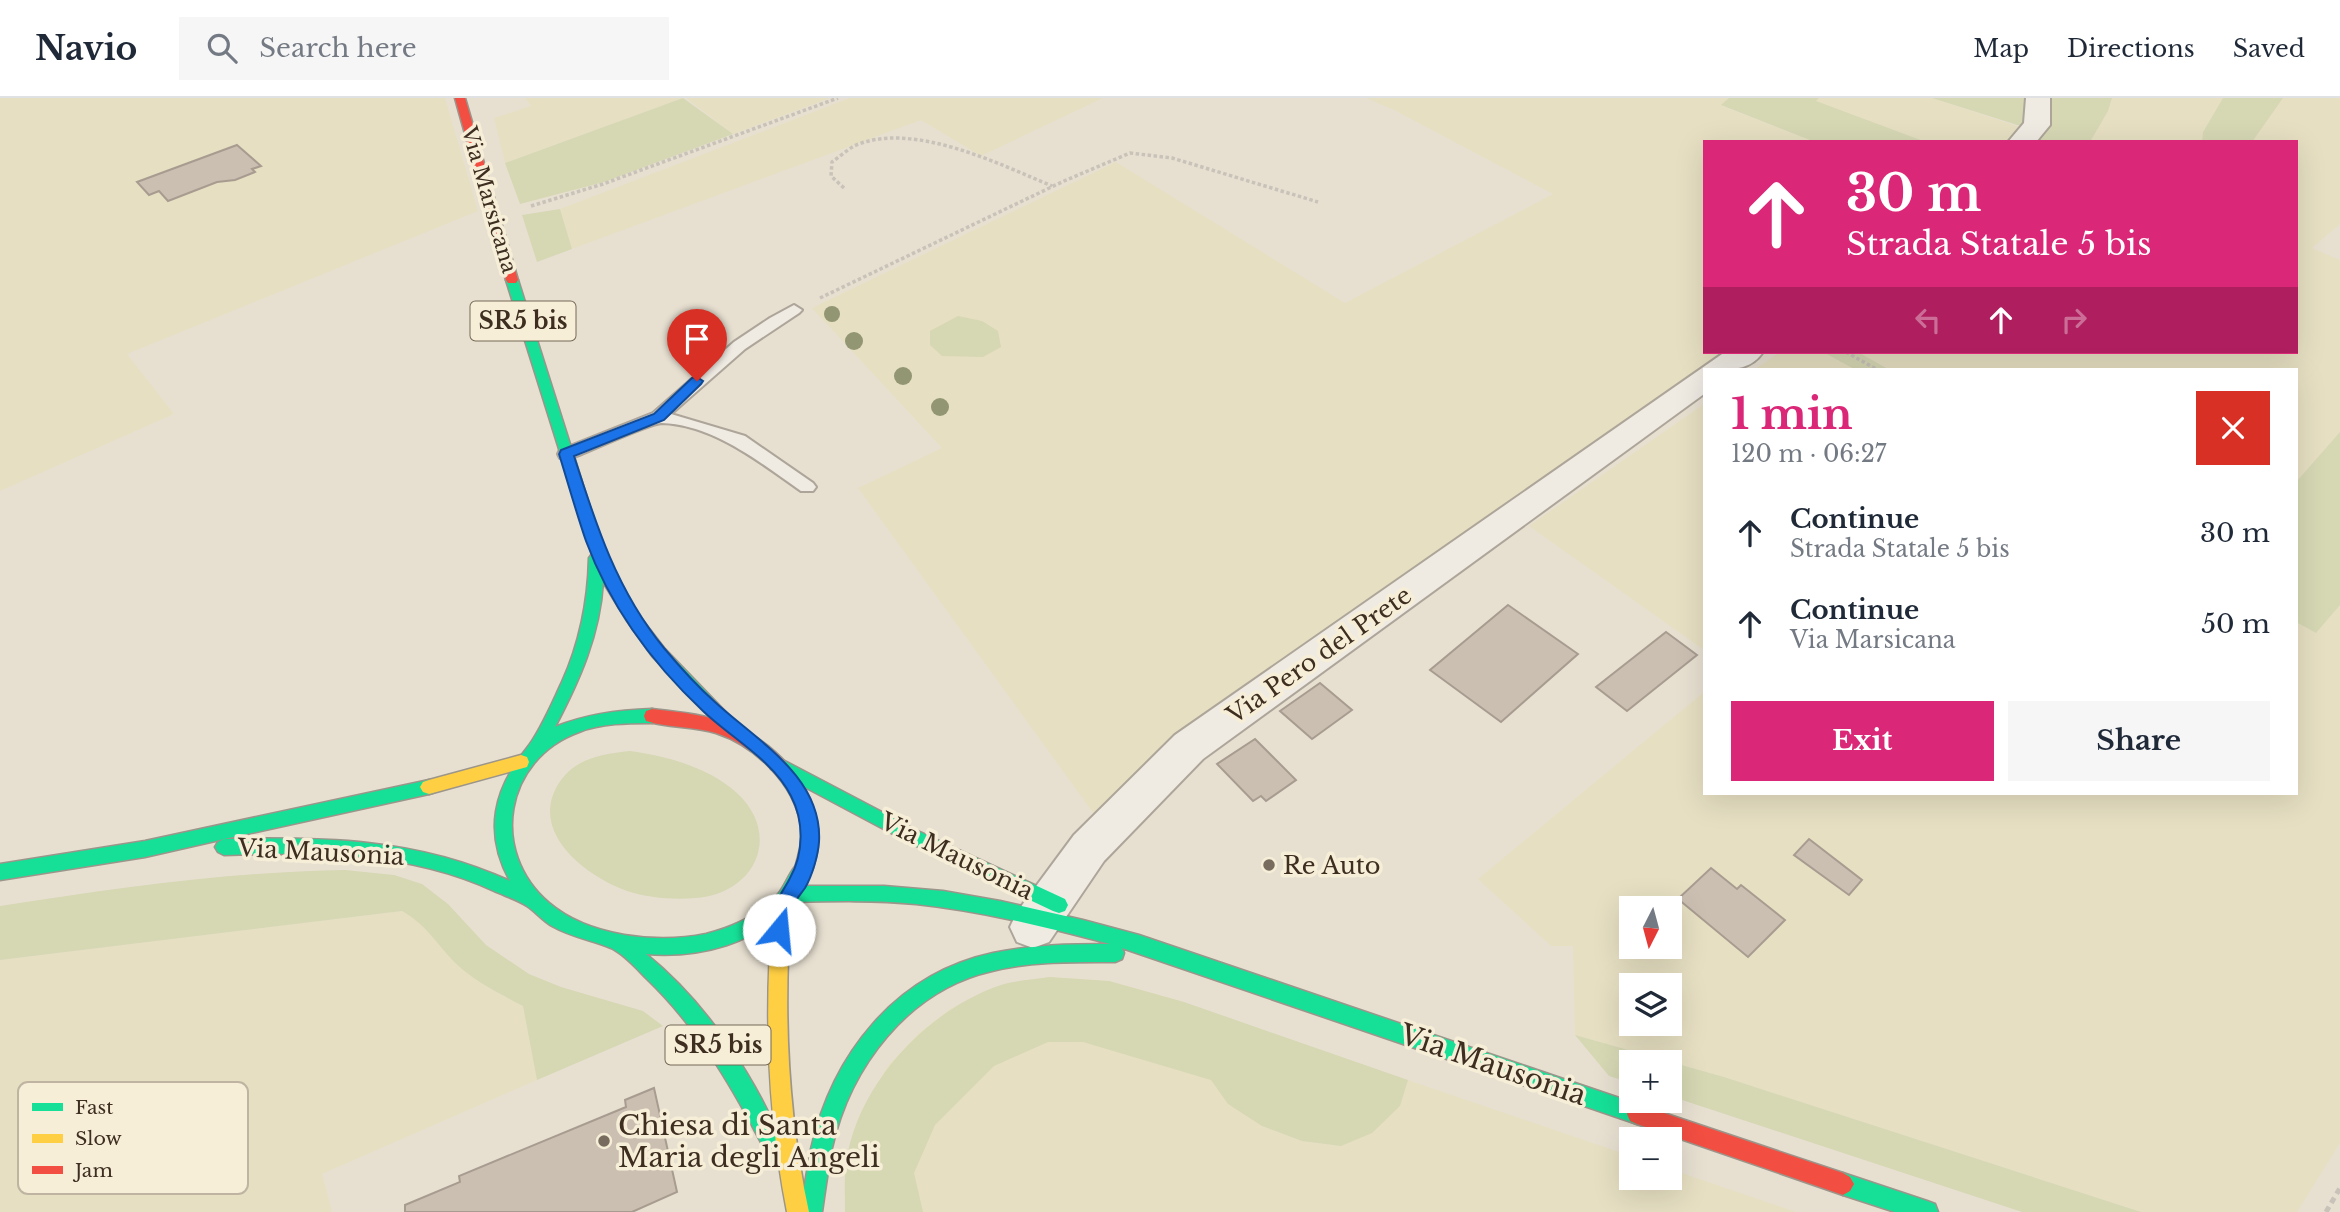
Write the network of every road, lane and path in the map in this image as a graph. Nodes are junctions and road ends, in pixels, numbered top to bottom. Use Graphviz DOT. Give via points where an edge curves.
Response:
graph roads {
  1 [pos="460,98"];
  2 [pos="838,98"];
  3 [pos="2038,98"];
  4 [pos="2023,140"];
  5 [pos="1053,186"];
  6 [pos="844,188"];
  7 [pos="1318,202"];
  8 [pos="493,215"];
  9 [pos="794,310"];
  10 [pos="1744,354"];
  11 [pos="1850,354"];
  12 [pos="1721,368"];
  13 [pos="1874,368"];
  14 [pos="1703,380"];
  15 [pos="659,417"];
  16 [pos="566,454"];
  17 [pos="807,487"];
  18 [pos="594,542"];
  19 [pos="742,737"];
  20 [pos="535,748"];
  21 [pos="521,762"];
  22 [pos="777,764"];
  23 [pos="145,849"];
  24 [pos="0,872"];
  25 [pos="792,894"];
  26 [pos="532,900"];
  27 [pos="782,907"];
  28 [pos="1045,909"];
  29 [pos="617,941"];
  30 [pos="1200,966"];
  31 [pos="970,968"];
  32 [pos="788,1174"];
  33 [pos="2340,1188"];
  34 [pos="797,1212"];
  35 [pos="811,1212"];
  36 [pos="1927,1212"];
  37 [pos="2326,1212"];
  1 -- 8 [label="main road, Via Marsicana / SR5 bis"];
  2 -- 8 [label="path" via="603,184"];
  3 -- 4 [label="street" via="2036,125"];
  5 -- 6 [label="path" via="957,150 920,140 882,138 841,153 832,162 831,176"];
  5 -- 7 [label="path" via="1130,153 1146,153"];
  5 -- 9 [label="path"];
  8 -- 16 [label="main road, Via Marsicana / SR5 bis"];
  9 -- 15 [label="lane" via="760,328 715,363"];
  10 -- 12 [label="street"];
  11 -- 13 [label="path"];
  14 -- 28 [label="street, Via Pero del Prete" via="1189,747 1090,848"];
  15 -- 16 [label="lane"];
  15 -- 17 [label="lane" via="739,440"];
  16 -- 18 [label="main road, Via Marsicana / SR5 bis"];
  18 -- 19 [label="main road, SR5 bis" via="620,597 645,635"];
  18 -- 20 [label="main road, SR5 bis" via="599,583 591,629 564,698"];
  19 -- 20 [label="main road" via="702,722 621,717 578,724"];
  19 -- 22 [label="main road"];
  20 -- 21 [label="main road"];
  21 -- 23 [label="main road, Via Mausonia" via="439,785"];
  21 -- 26 [label="main road" via="504,796 500,837 508,865"];
  22 -- 25 [label="main road" via="799,793 810,828 806,862"];
  22 -- 28 [label="main road, Via Mausonia"];
  23 -- 24 [label="main road, Via Mausonia"];
  23 -- 26 [label="main road, Via Mausonia" via="314,847 389,852 482,876"];
  25 -- 27 [label="main road"];
  25 -- 28 [label="main road, Via Mausonia" via="913,896"];
  26 -- 29 [label="main road" via="571,926"];
  27 -- 29 [label="main road" via="751,930 715,941 672,946"];
  27 -- 32 [label="main road, SR5 bis" via="777,1021"];
  28 -- 30 [label="main road, Via Mausonia"];
  28 -- 31 [label="street, Via Pero del Prete" via="1021,940"];
  29 -- 32 [label="main road, SR5 bis" via="658,975 713,1038 740,1079"];
  30 -- 31 [label="main road" via="1069,951 1027,953"];
  30 -- 36 [label="main road, Via Mausonia"];
  31 -- 35 [label="main road" via="903,1005 859,1054 827,1130"];
  32 -- 34 [label="main road, SR5 bis"];
  33 -- 37 [label="path"];
}
